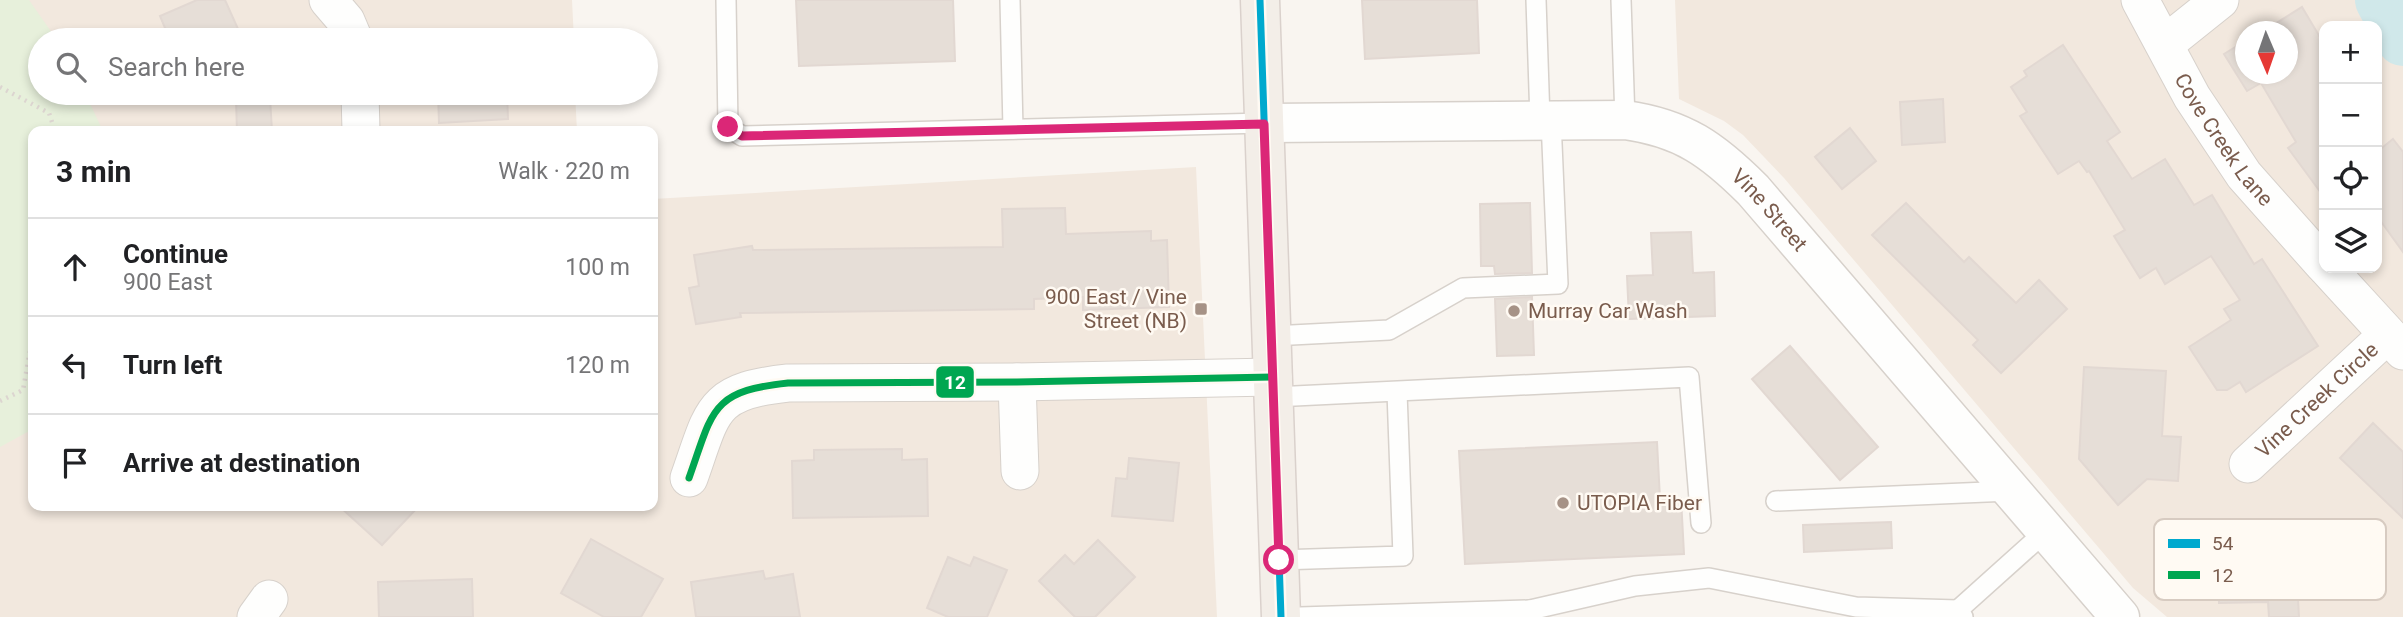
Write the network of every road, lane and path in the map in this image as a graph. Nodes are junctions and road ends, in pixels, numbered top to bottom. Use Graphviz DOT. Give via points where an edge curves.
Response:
graph roads {
  1 [pos="328,0"];
  2 [pos="726,0"];
  3 [pos="1010,0"];
  4 [pos="1260,0"];
  5 [pos="1535,0"];
  6 [pos="1621,0"];
  7 [pos="2140,0"];
  8 [pos="2220,0"];
  9 [pos="349,28"];
  10 [pos="2165,44"];
  11 [pos="0,87"];
  12 [pos="28,102"];
  13 [pos="35,105"];
  14 [pos="360,105"];
  15 [pos="1545,120"];
  16 [pos="1625,120"];
  17 [pos="1264,124"];
  18 [pos="54,126"];
  19 [pos="361,126"];
  20 [pos="1013,129"];
  21 [pos="2319,259"];
  22 [pos="2331,273"];
  23 [pos="1272,336"];
  24 [pos="2395,343"];
  25 [pos="28,362"];
  26 [pos="1017,382"];
  27 [pos="1273,387"];
  28 [pos="1397,392"];
  29 [pos="0,401"];
  30 [pos="2248,464"];
  31 [pos="1020,471"];
  32 [pos="689,478"];
  33 [pos="2011,491"];
  34 [pos="1776,501"];
  35 [pos="1701,523"];
  36 [pos="2045,532"];
  37 [pos="1279,560"];
  38 [pos="1530,613"];
  39 [pos="1960,613"];
  40 [pos="1281,617"];
  41 [pos="1300,617"];
  42 [pos="2120,617"];
  1 -- 9 [label="street"];
  2 -- 20 [label="lane" via="728,127 742,136"];
  3 -- 20 [label="lane"];
  4 -- 17 [label="main road"];
  5 -- 15 [label="lane"];
  6 -- 16 [label="lane"];
  7 -- 10 [label="street, Cove Creek Lane"];
  8 -- 10 [label="street"];
  10 -- 21 [label="street, Cove Creek Lane" via="2192,97 2244,175"];
  11 -- 12 [label="path"];
  13 -- 18 [label="path" via="50,113"];
  14 -- 19 [label="street"];
  15 -- 16 [label="street, Vine Street"];
  15 -- 17 [label="street, Vine Street"];
  15 -- 23 [label="lane" via="1558,284 1463,288 1389,330"];
  16 -- 33 [label="street, Vine Street" via="1678,132 1729,166"];
  17 -- 20 [label="lane"];
  17 -- 23 [label="main road"];
  22 -- 24 [label="street, Cove Creek Lane"];
  23 -- 27 [label="main road"];
  24 -- 30 [label="street, Vine Creek Circle"];
  25 -- 29 [label="path" via="23,390"];
  26 -- 27 [label="street"];
  26 -- 31 [label="street"];
  26 -- 32 [label="street" via="754,387 727,398 710,417"];
  27 -- 28 [label="lane"];
  27 -- 37 [label="main road"];
  28 -- 35 [label="lane" via="1689,377"];
  28 -- 37 [label="lane" via="1403,555"];
  33 -- 34 [label="lane"];
  33 -- 36 [label="street, Vine Street"];
  36 -- 39 [label="lane"];
  36 -- 42 [label="street, Vine Street"];
  37 -- 40 [label="main road"];
  38 -- 39 [label="lane" via="1635,586 1709,578 1856,607"];
  38 -- 41 [label="lane"];
}
